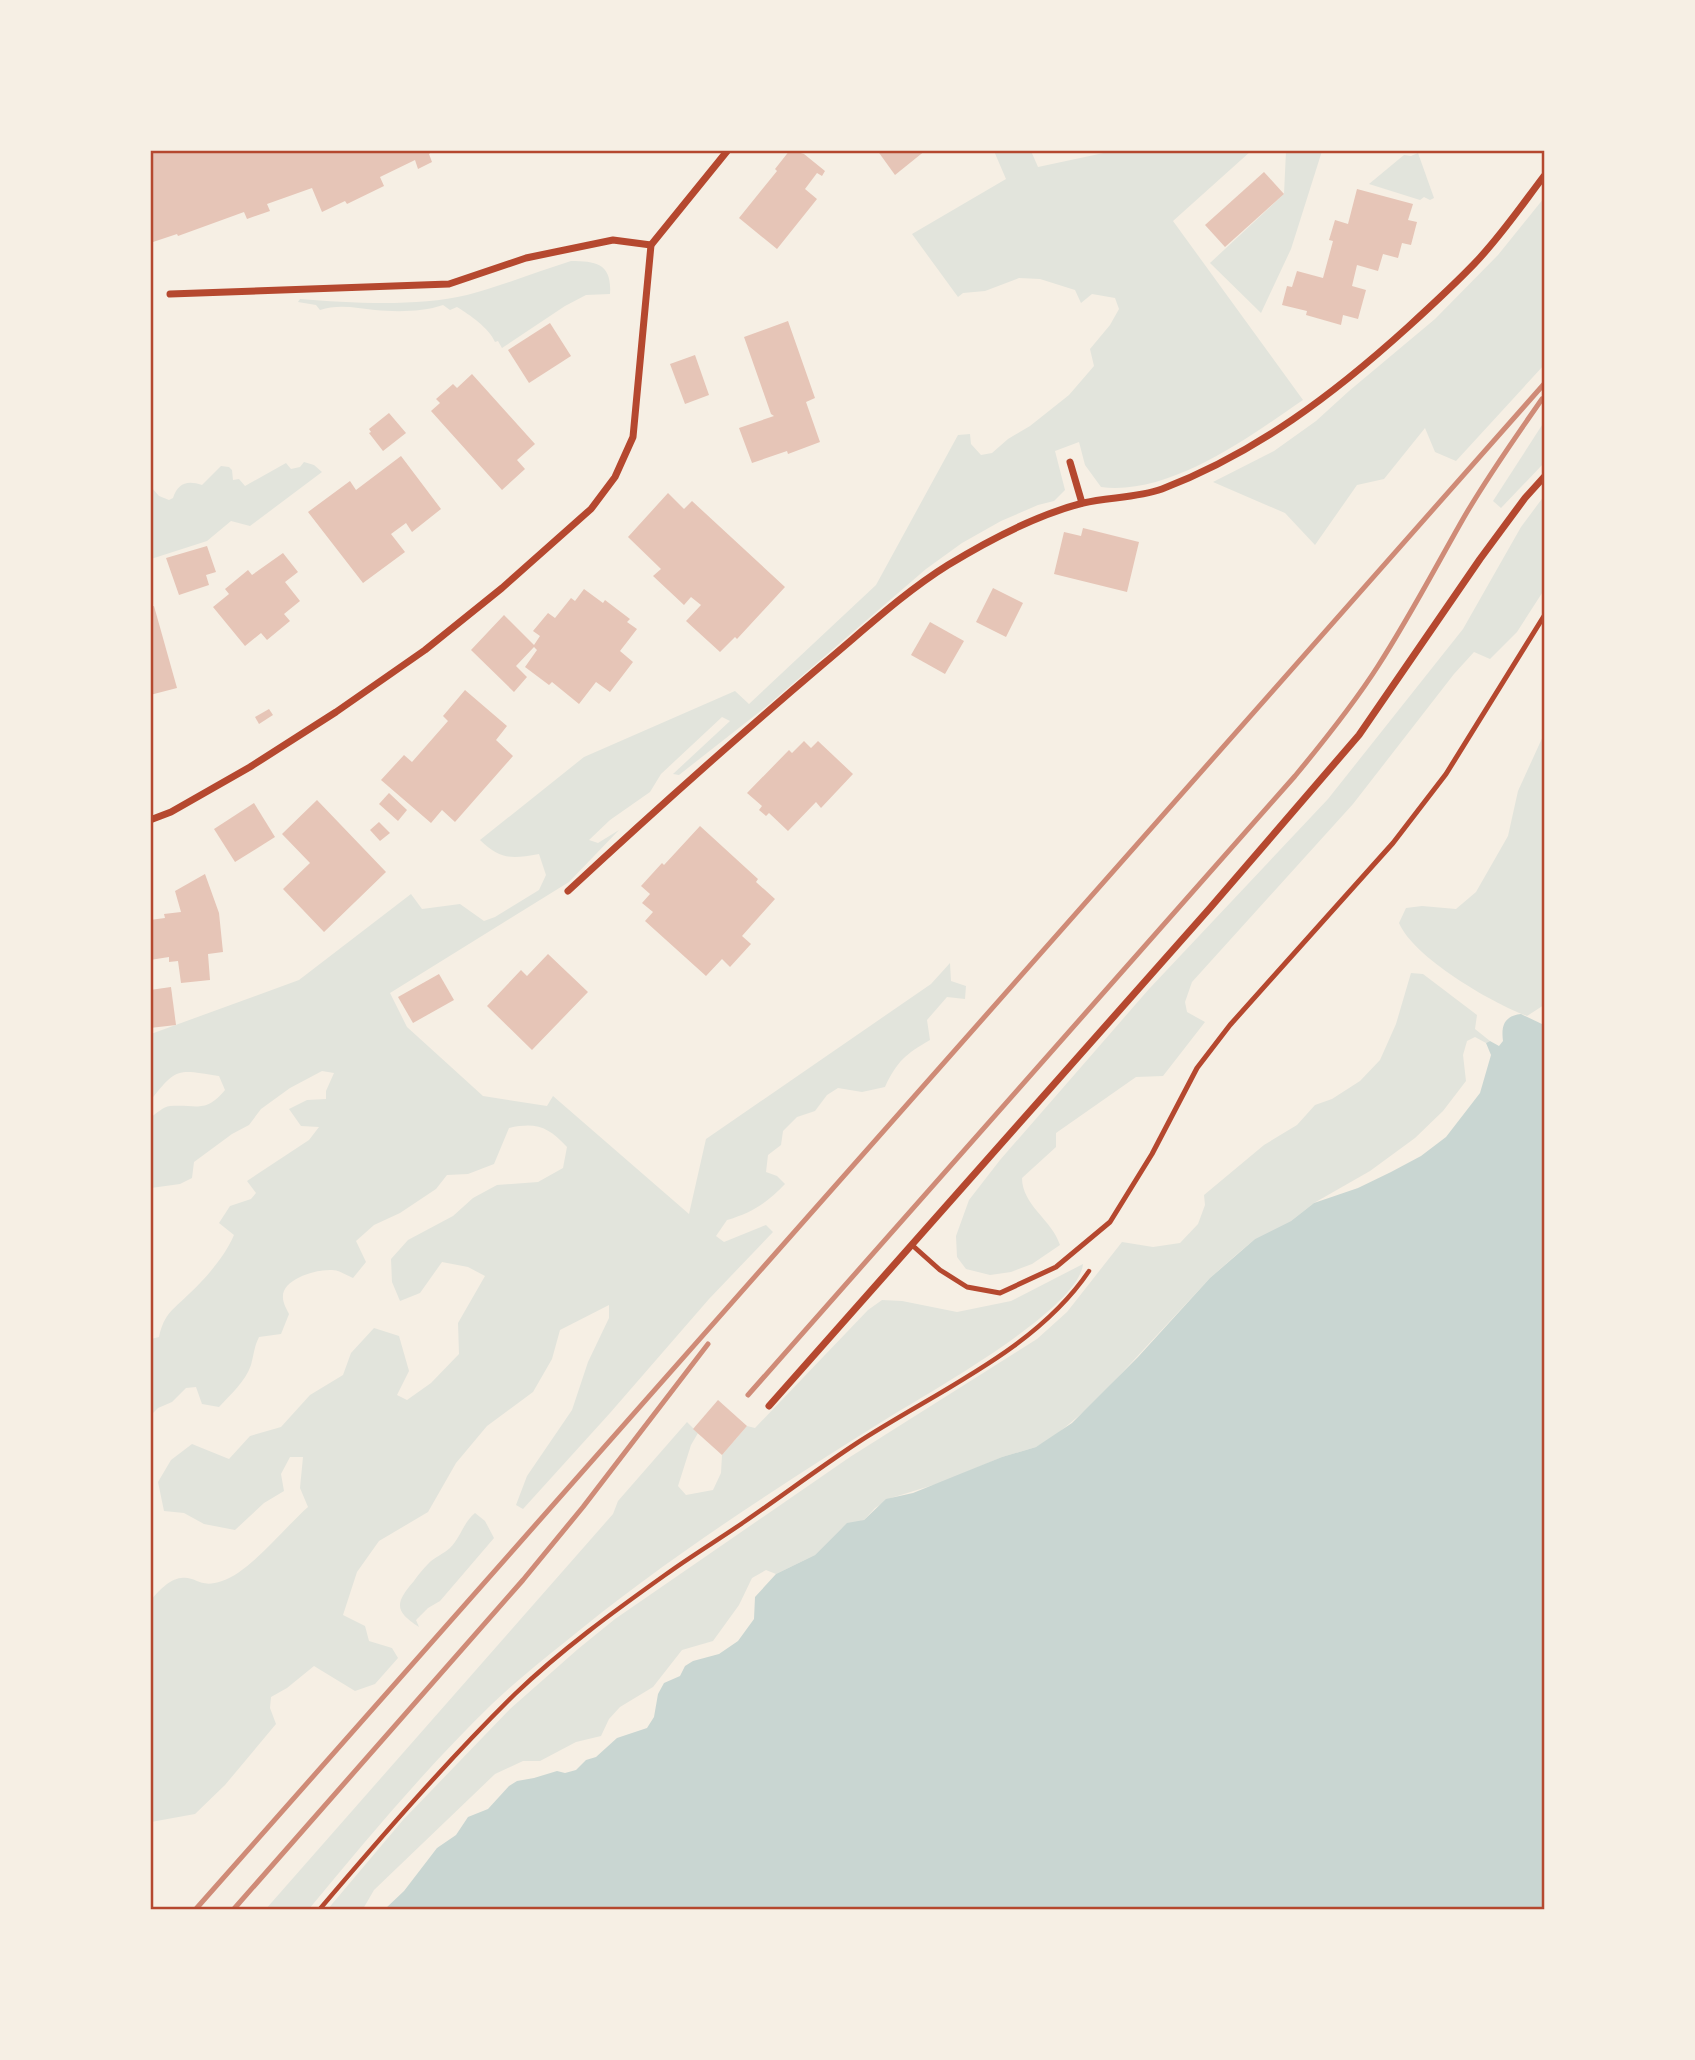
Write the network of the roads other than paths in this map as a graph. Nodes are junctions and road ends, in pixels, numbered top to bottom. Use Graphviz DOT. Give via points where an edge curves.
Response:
graph roads {
  1 [pos="727,150"];
  2 [pos="1545,176"];
  3 [pos="651,245"];
  4 [pos="170,294"];
  5 [pos="1070,462"];
  6 [pos="1545,477"];
  7 [pos="1082,503"];
  8 [pos="1545,616"];
  9 [pos="150,820"];
  10 [pos="568,891"];
  11 [pos="912,1245"];
  12 [pos="769,1406"];
  1 -- 3 [label="street"];
  2 -- 7 [label="street" via="1448,290 1358,372 1295,419 1218,464 1157,490"];
  3 -- 4 [label="street" via="613,240 526,258 449,284"];
  3 -- 9 [label="street" via="633,437 615,477 591,509 425,650 250,767"];
  5 -- 7 [label="street"];
  6 -- 11 [label="street" via="1480,559 1359,734"];
  7 -- 10 [label="street" via="992,540 914,589 668,799"];
  8 -- 11 [label="lane" via="1446,774 1401,833 1197,1068 1110,1222 1056,1268 1000,1293 967,1287"];
  11 -- 12 [label="street"];
}
